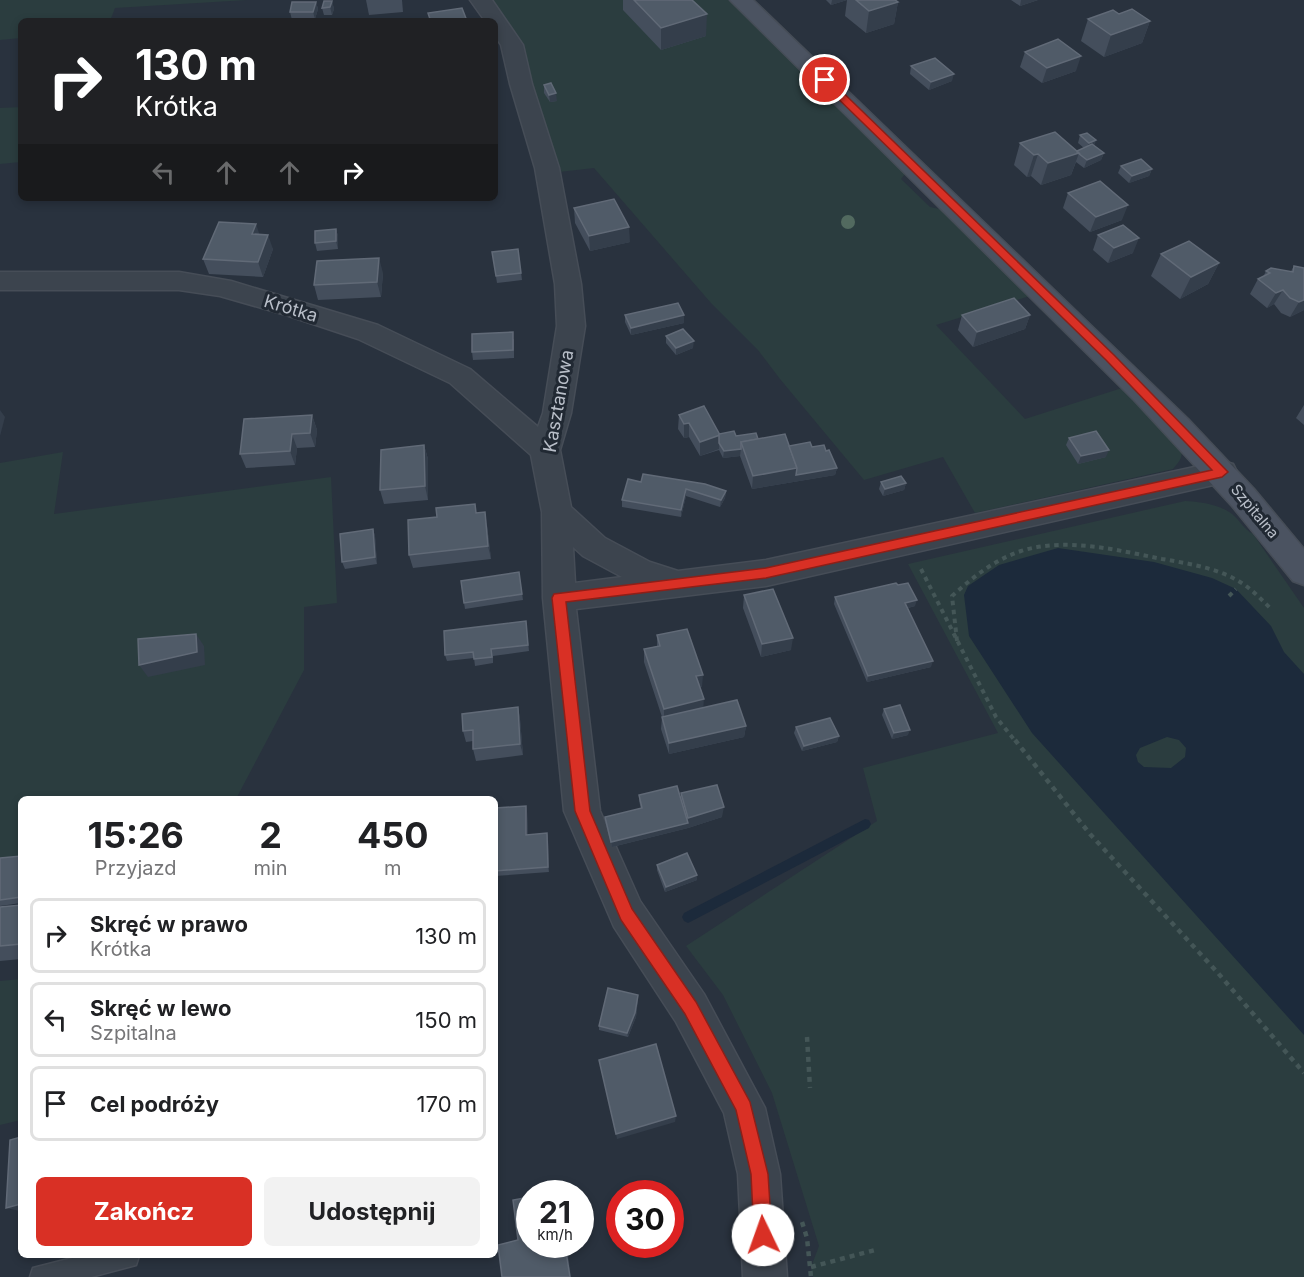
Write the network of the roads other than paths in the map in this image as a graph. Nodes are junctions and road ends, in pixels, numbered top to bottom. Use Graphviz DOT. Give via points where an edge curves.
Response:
graph roads {
  1 [pos="481,0"];
  2 [pos="741,0"];
  3 [pos="493,18"];
  4 [pos="498,25"];
  5 [pos="0,280"];
  6 [pos="545,450"];
  7 [pos="1222,472"];
  8 [pos="557,512"];
  9 [pos="616,559"];
  10 [pos="1304,572"];
  11 [pos="558,581"];
  12 [pos="678,584"];
  13 [pos="119,1258"];
  14 [pos="42,1277"];
  15 [pos="765,1277"];
  1 -- 3 [label="street, Kasztanowa"];
  2 -- 7 [label="main road, Szpitalna"];
  4 -- 6 [label="street, Kasztanowa" via="512,45 547,168 568,284 571,326 557,413"];
  5 -- 6 [label="street, Krótka" via="179,282 222,287 295,309 368,332 460,376"];
  6 -- 8 [label="street, Kasztanowa"];
  7 -- 10 [label="main road, Szpitalna"];
  7 -- 12 [label="street" via="766,573"];
  8 -- 9 [label="street" via="594,547"];
  8 -- 11 [label="street, Kasztanowa"];
  9 -- 11 [label="street" via="588,558"];
  9 -- 12 [label="street" via="640,572"];
  11 -- 12 [label="street"];
  11 -- 15 [label="street, Kasztanowa" via="582,811 627,914 690,1008 744,1108 759,1174"];
  13 -- 14 [label="lane"];
}
